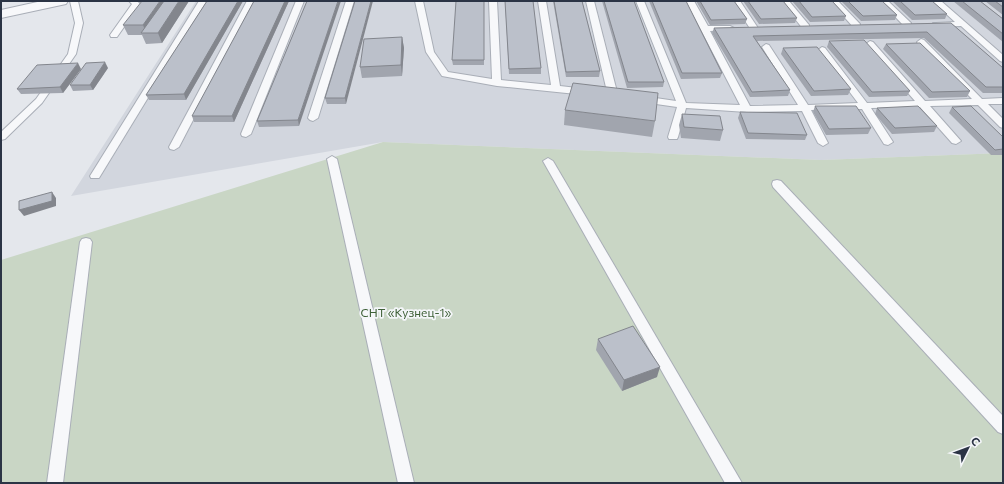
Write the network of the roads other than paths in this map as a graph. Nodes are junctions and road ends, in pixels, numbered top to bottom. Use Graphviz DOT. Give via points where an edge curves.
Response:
graph roads {
  1 [pos="61,1"];
  2 [pos="74,1"];
  3 [pos="133,1"];
  4 [pos="203,1"];
  5 [pos="252,1"];
  6 [pos="300,1"];
  7 [pos="350,1"];
  8 [pos="419,1"];
  9 [pos="493,1"];
  10 [pos="542,1"];
  11 [pos="590,1"];
  12 [pos="640,1"];
  13 [pos="690,1"];
  14 [pos="736,1"];
  15 [pos="785,1"];
  16 [pos="834,1"];
  17 [pos="884,1"];
  18 [pos="936,1"];
  19 [pos="1,14"];
  20 [pos="963,24"];
  21 [pos="893,25"];
  22 [pos="916,25"];
  23 [pos="842,26"];
  24 [pos="791,27"];
  25 [pos="705,29"];
  26 [pos="114,35"];
  27 [pos="921,42"];
  28 [pos="870,44"];
  29 [pos="766,47"];
  30 [pos="822,50"];
  31 [pos="1003,59"];
  32 [pos="497,83"];
  33 [pos="556,89"];
  34 [pos="621,97"];
  35 [pos="1003,101"];
  36 [pos="981,102"];
  37 [pos="923,104"];
  38 [pos="682,105"];
  39 [pos="865,106"];
  40 [pos="805,108"];
  41 [pos="747,109"];
  42 [pos="312,118"];
  43 [pos="1003,125"];
  44 [pos="246,134"];
  45 [pos="1,137"];
  46 [pos="673,137"];
  47 [pos="956,141"];
  48 [pos="823,142"];
  49 [pos="888,142"];
  50 [pos="174,147"];
  51 [pos="332,159"];
  52 [pos="548,162"];
  53 [pos="95,176"];
  54 [pos="777,184"];
  55 [pos="86,242"];
  56 [pos="1003,427"];
  57 [pos="55,483"];
  58 [pos="406,483"];
  59 [pos="734,483"];
  1 -- 19 [label="street"];
  2 -- 45 [label="lane" via="79,23 72,54 39,101"];
  3 -- 26 [label="lane" via="136,4"];
  4 -- 53 [label="lane"];
  5 -- 50 [label="lane"];
  6 -- 44 [label="lane"];
  7 -- 42 [label="lane"];
  8 -- 32 [label="lane" via="430,52 445,74"];
  9 -- 32 [label="lane"];
  10 -- 33 [label="lane"];
  11 -- 34 [label="lane"];
  12 -- 38 [label="lane"];
  13 -- 25 [label="lane"];
  14 -- 25 [label="lane" via="758,28"];
  15 -- 24 [label="lane" via="810,27"];
  16 -- 23 [label="lane" via="860,26"];
  17 -- 22 [label="lane"];
  18 -- 20 [label="lane"];
  20 -- 22 [label="lane"];
  20 -- 31 [label="lane"];
  21 -- 22 [label="lane"];
  25 -- 41 [label="lane"];
  27 -- 36 [label="lane"];
  28 -- 37 [label="lane"];
  29 -- 40 [label="lane"];
  30 -- 39 [label="lane"];
  32 -- 33 [label="lane"];
  33 -- 34 [label="lane"];
  34 -- 38 [label="lane"];
  35 -- 36 [label="lane"];
  36 -- 37 [label="lane"];
  36 -- 43 [label="lane"];
  37 -- 39 [label="lane"];
  37 -- 47 [label="lane"];
  38 -- 41 [label="lane"];
  38 -- 46 [label="lane"];
  39 -- 40 [label="lane"];
  39 -- 49 [label="lane"];
  40 -- 41 [label="lane"];
  40 -- 48 [label="lane"];
  51 -- 58 [label="lane"];
  52 -- 59 [label="lane"];
  54 -- 56 [label="lane"];
  55 -- 57 [label="lane"];
}
